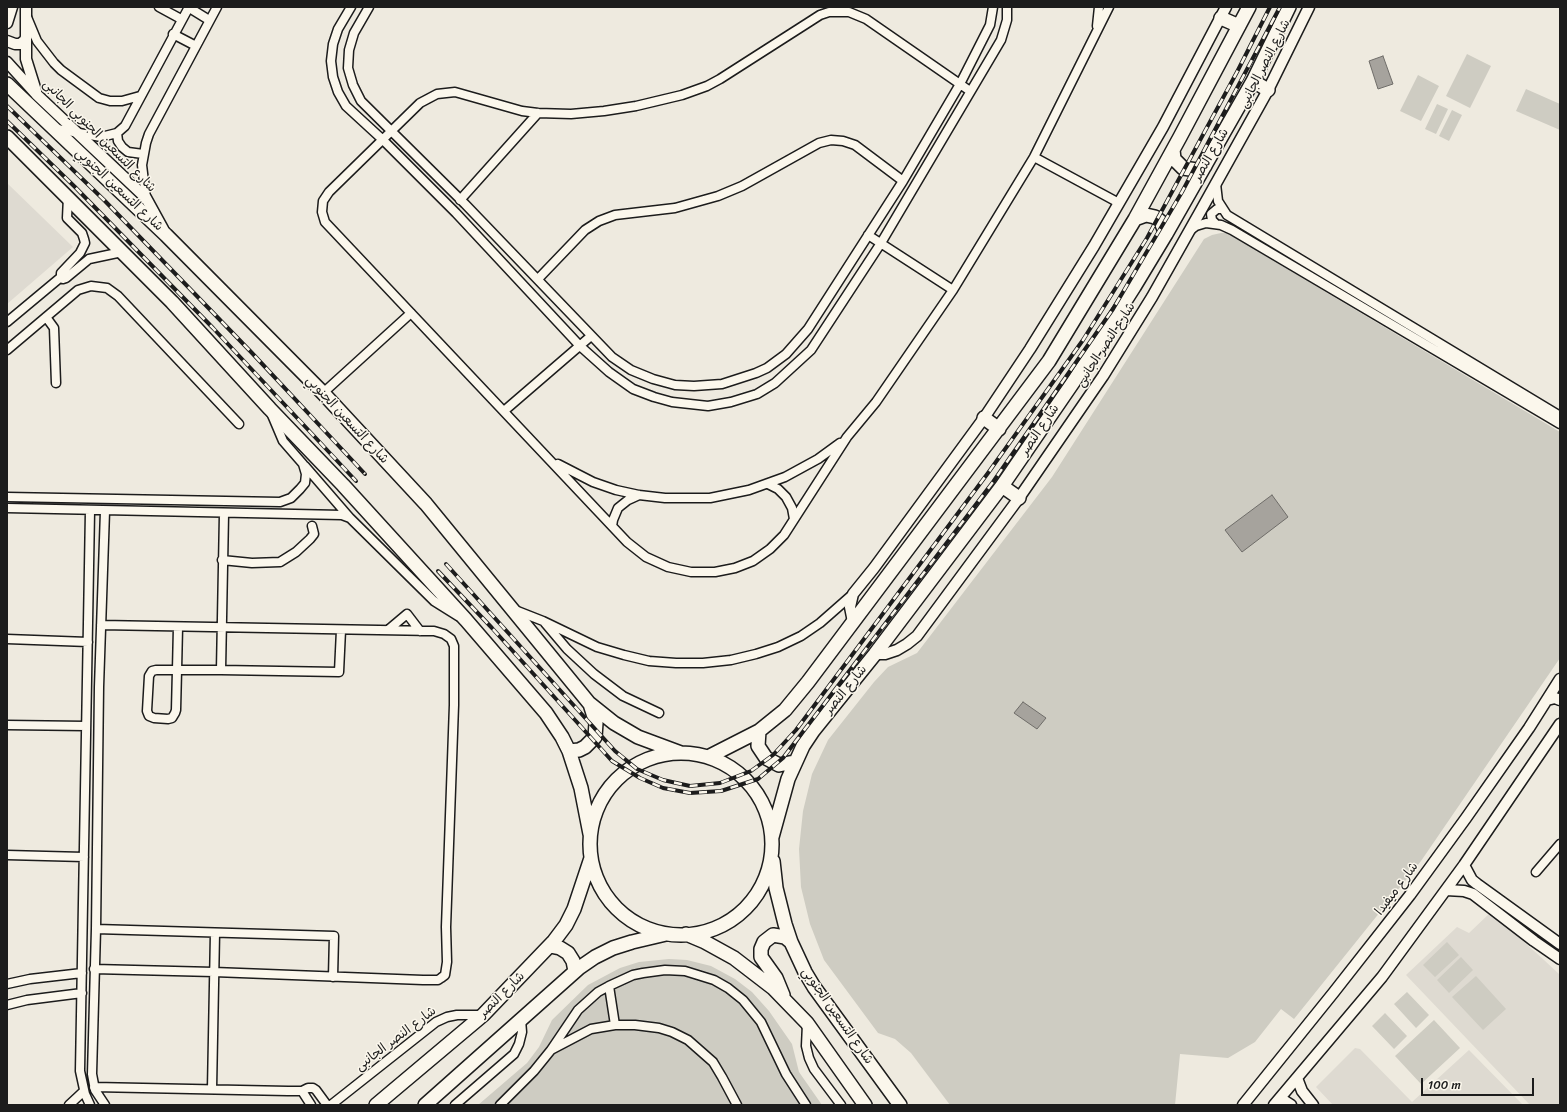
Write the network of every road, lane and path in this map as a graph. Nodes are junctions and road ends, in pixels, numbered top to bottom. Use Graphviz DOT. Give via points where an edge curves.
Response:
graph roads {
  1 [pos="12,7"];
  2 [pos="159,7"];
  3 [pos="188,7"];
  4 [pos="217,7"];
  5 [pos="351,7"];
  6 [pos="369,7"];
  7 [pos="993,7"];
  8 [pos="1007,7"];
  9 [pos="1099,7"];
  10 [pos="1109,7"];
  11 [pos="1249,7"];
  12 [pos="1289,7"];
  13 [pos="1309,7"];
  14 [pos="26,11"];
  15 [pos="1224,12"];
  16 [pos="181,19"];
  17 [pos="209,20"];
  18 [pos="7,23"];
  19 [pos="1239,26"];
  20 [pos="1096,32"];
  21 [pos="174,34"];
  22 [pos="26,36"];
  23 [pos="7,41"];
  24 [pos="196,46"];
  25 [pos="7,62"];
  26 [pos="1253,81"];
  27 [pos="7,84"];
  28 [pos="960,84"];
  29 [pos="1268,90"];
  30 [pos="970,91"];
  31 [pos="36,94"];
  32 [pos="140,96"];
  33 [pos="538,113"];
  34 [pos="50,126"];
  35 [pos="392,130"];
  36 [pos="117,133"];
  37 [pos="80,134"];
  38 [pos="7,137"];
  39 [pos="383,140"];
  40 [pos="1173,150"];
  41 [pos="143,154"];
  42 [pos="1034,157"];
  43 [pos="1205,166"];
  44 [pos="903,181"];
  45 [pos="1216,182"];
  46 [pos="68,197"];
  47 [pos="146,198"];
  48 [pos="461,200"];
  49 [pos="1119,203"];
  50 [pos="446,204"];
  51 [pos="1222,209"];
  52 [pos="456,213"];
  53 [pos="1134,219"];
  54 [pos="1215,223"];
  55 [pos="1189,232"];
  56 [pos="166,234"];
  57 [pos="1166,234"];
  58 [pos="868,235"];
  59 [pos="881,243"];
  60 [pos="122,252"];
  61 [pos="61,278"];
  62 [pos="538,279"];
  63 [pos="953,290"];
  64 [pos="411,313"];
  65 [pos="46,317"];
  66 [pos="7,322"];
  67 [pos="591,336"];
  68 [pos="580,346"];
  69 [pos="7,350"];
  70 [pos="56,383"];
  71 [pos="323,393"];
  72 [pos="270,408"];
  73 [pos="504,411"];
  74 [pos="1560,416"];
  75 [pos="984,418"];
  76 [pos="239,424"];
  77 [pos="1560,424"];
  78 [pos="998,429"];
  79 [pos="847,437"];
  80 [pos="550,460"];
  81 [pos="303,464"];
  82 [pos="768,484"];
  83 [pos="1002,486"];
  84 [pos="639,495"];
  85 [pos="7,497"];
  86 [pos="1018,498"];
  87 [pos="267,503"];
  88 [pos="7,508"];
  89 [pos="90,511"];
  90 [pos="105,512"];
  91 [pos="224,514"];
  92 [pos="266,515"];
  93 [pos="350,518"];
  94 [pos="794,519"];
  95 [pos="312,526"];
  96 [pos="612,526"];
  97 [pos="90,543"];
  98 [pos="103,544"];
  99 [pos="222,560"];
  100 [pos="853,594"];
  101 [pos="511,608"];
  102 [pos="466,620"];
  103 [pos="543,621"];
  104 [pos="853,622"];
  105 [pos="101,625"];
  106 [pos="178,627"];
  107 [pos="222,628"];
  108 [pos="341,630"];
  109 [pos="388,630"];
  110 [pos="420,631"];
  111 [pos="7,639"];
  112 [pos="88,642"];
  113 [pos="875,654"];
  114 [pos="176,670"];
  115 [pos="221,670"];
  116 [pos="1560,679"];
  117 [pos="87,687"];
  118 [pos="99,687"];
  119 [pos="1547,700"];
  120 [pos="1560,700"];
  121 [pos="589,703"];
  122 [pos="659,713"];
  123 [pos="1560,724"];
  124 [pos="7,725"];
  125 [pos="86,726"];
  126 [pos="759,731"];
  127 [pos="569,751"];
  128 [pos="681,753"];
  129 [pos="708,757"];
  130 [pos="794,762"];
  131 [pos="590,834"];
  132 [pos="772,837"];
  133 [pos="1560,844"];
  134 [pos="772,851"];
  135 [pos="7,854"];
  136 [pos="84,857"];
  137 [pos="591,858"];
  138 [pos="1464,865"];
  139 [pos="1536,872"];
  140 [pos="83,888"];
  141 [pos="96,888"];
  142 [pos="1446,890"];
  143 [pos="96,929"];
  144 [pos="1541,931"];
  145 [pos="215,933"];
  146 [pos="669,934"];
  147 [pos="686,934"];
  148 [pos="1534,941"];
  149 [pos="791,942"];
  150 [pos="1560,944"];
  151 [pos="550,946"];
  152 [pos="1560,959"];
  153 [pos="94,969"];
  154 [pos="575,971"];
  155 [pos="214,972"];
  156 [pos="82,973"];
  157 [pos="333,977"];
  158 [pos="7,984"];
  159 [pos="609,986"];
  160 [pos="82,993"];
  161 [pos="785,999"];
  162 [pos="7,1005"];
  163 [pos="483,1015"];
  164 [pos="520,1020"];
  165 [pos="807,1023"];
  166 [pos="615,1025"];
  167 [pos="550,1050"];
  168 [pos="1298,1078"];
  169 [pos="94,1087"];
  170 [pos="212,1089"];
  171 [pos="84,1091"];
  172 [pos="302,1091"];
  173 [pos="1277,1102"];
  174 [pos="68,1105"];
  175 [pos="90,1105"];
  176 [pos="105,1105"];
  177 [pos="311,1105"];
  178 [pos="327,1105"];
  179 [pos="331,1105"];
  180 [pos="376,1105"];
  181 [pos="425,1105"];
  182 [pos="455,1105"];
  183 [pos="500,1105"];
  184 [pos="737,1105"];
  185 [pos="806,1105"];
  186 [pos="841,1105"];
  187 [pos="866,1105"];
  188 [pos="900,1105"];
  189 [pos="1243,1105"];
  190 [pos="1291,1105"];
  191 [pos="1313,1105"];
  1 -- 18 [label="street"];
  2 -- 16 [label="street"];
  3 -- 16 [label="street"];
  3 -- 17 [label="street"];
  4 -- 17 [label="street"];
  5 -- 39 [label="street" via="338,29 333,44 333,77 346,106"];
  6 -- 35 [label="street" via="354,33 349,50 348,68 352,85 361,101"];
  7 -- 28 [label="street" via="990,25"];
  8 -- 30 [label="street" via="1007,20 1001,40"];
  9 -- 20 [label="street"];
  10 -- 20 [label="street"];
  11 -- 19 [label="main road"];
  12 -- 26 [label="main road, شارع النصر"];
  13 -- 29 [label="street, شارع النصر الجانبى"];
  14 -- 22 [label="street"];
  14 -- 32 [label="street" via="37,40 61,70 99,98 122,102"];
  15 -- 19 [label="main road"];
  15 -- 49 [label="street" via="1164,127"];
  16 -- 21 [label="street"];
  17 -- 24 [label="street"];
  19 -- 40 [label="main road"];
  20 -- 42 [label="street"];
  21 -- 24 [label="street"];
  21 -- 32 [label="street"];
  22 -- 23 [label="street" via="20,44"];
  22 -- 31 [label="street" via="26,59"];
  24 -- 41 [label="street" via="149,134"];
  25 -- 31 [label="street, شارع التسعين الجنوبي الجانبى"];
  26 -- 29 [label="main road"];
  26 -- 43 [label="main road, شارع النصر"];
  27 -- 34 [label="main road, شارع التسعين الجنوبي"];
  28 -- 30 [label="street"];
  28 -- 33 [label="street" via="866,19 839,11 820,15 720,79 682,95 604,112"];
  28 -- 44 [label="street"];
  29 -- 45 [label="street, شارع النصر الجانبى"];
  30 -- 59 [label="street"];
  31 -- 34 [label="street"];
  31 -- 37 [label="street, شارع التسعين الجنوبي الجانبى"];
  32 -- 36 [label="street" via="124,126"];
  33 -- 35 [label="street" via="455,92 446,92 420,103"];
  33 -- 48 [label="street"];
  34 -- 37 [label="street"];
  34 -- 56 [label="main road, شارع التسعين الجنوبي"];
  35 -- 39 [label="street"];
  35 -- 48 [label="street"];
  36 -- 37 [label="street" via="101,137"];
  36 -- 41 [label="street" via="118,141 128,152"];
  37 -- 47 [label="street, شارع التسعين الجنوبي الجانبى"];
  38 -- 46 [label="main road"];
  39 -- 50 [label="street"];
  39 -- 64 [label="street" via="329,192 323,201 322,212 325,222"];
  40 -- 43 [label="main road" via="1174,159 1183,168 1192,170"];
  40 -- 53 [label="main road"];
  41 -- 47 [label="street" via="142,175"];
  42 -- 49 [label="street"];
  42 -- 63 [label="street"];
  43 -- 57 [label="main road, شارع النصر"];
  44 -- 58 [label="street"];
  44 -- 62 [label="street" via="855,145 843,141 819,142 742,186 718,196 676,208 615,215 599,220 585,230"];
  45 -- 51 [label="street"];
  45 -- 55 [label="street, شارع النصر الجانبى"];
  46 -- 60 [label="main road"];
  46 -- 61 [label="street" via="67,218 82,233 85,243 74,262 60,274"];
  47 -- 56 [label="street, شارع التسعين الجنوبي الجانبى"];
  48 -- 50 [label="street" via="453,195 448,198"];
  48 -- 52 [label="street" via="464,212"];
  48 -- 62 [label="street"];
  49 -- 75 [label="street" via="1030,349"];
  50 -- 52 [label="street"];
  51 -- 54 [label="street" via="1213,212 1211,217"];
  51 -- 74 [label="street" via="1233,219"];
  52 -- 68 [label="street"];
  53 -- 57 [label="main road" via="1146,215 1155,217 1161,222"];
  53 -- 78 [label="main road" via="1048,361"];
  54 -- 55 [label="street" via="1196,226"];
  54 -- 77 [label="street" via="1232,230"];
  55 -- 86 [label="street, شارع النصر الجانبى" via="1103,376"];
  56 -- 71 [label="main road, شارع التسعين الجنوبي"];
  57 -- 83 [label="main road, شارع النصر" via="1074,381"];
  58 -- 59 [label="street"];
  58 -- 67 [label="street" via="799,341 767,368 745,378 711,386 687,386 664,382 642,375 621,364"];
  59 -- 63 [label="street"];
  59 -- 68 [label="street" via="810,350 775,383 757,394 708,406 672,402 633,389"];
  60 -- 61 [label="street" via="89,260 66,278"];
  60 -- 72 [label="main road"];
  61 -- 66 [label="street"];
  62 -- 67 [label="street"];
  63 -- 79 [label="street" via="876,402"];
  64 -- 71 [label="street"];
  64 -- 73 [label="street"];
  65 -- 69 [label="street"];
  65 -- 70 [label="street" via="54,328"];
  65 -- 76 [label="street" via="78,290 92,286 107,288 118,296"];
  67 -- 68 [label="street"];
  68 -- 73 [label="street"];
  71 -- 101 [label="main road, شارع التسعين الجنوبي" via="426,504"];
  72 -- 81 [label="street" via="283,441"];
  72 -- 102 [label="main road"];
  73 -- 80 [label="street"];
  75 -- 78 [label="main road"];
  75 -- 100 [label="street"];
  78 -- 104 [label="main road"];
  79 -- 82 [label="street" via="818,459"];
  79 -- 94 [label="street"];
  80 -- 84 [label="street" via="593,482"];
  80 -- 96 [label="street"];
  81 -- 87 [label="street" via="305,479 300,490 287,500"];
  81 -- 93 [label="street"];
  82 -- 84 [label="street" via="710,498"];
  82 -- 94 [label="street" via="786,497"];
  83 -- 86 [label="main road"];
  83 -- 113 [label="main road, شارع النصر"];
  84 -- 96 [label="street" via="618,508"];
  85 -- 87 [label="street"];
  86 -- 113 [label="street, شارع النصر الجانبى" via="916,636 897,650"];
  87 -- 92 [label="street"];
  88 -- 89 [label="street"];
  89 -- 90 [label="street"];
  89 -- 97 [label="street"];
  90 -- 91 [label="street"];
  90 -- 98 [label="street"];
  91 -- 92 [label="street"];
  91 -- 99 [label="street"];
  92 -- 93 [label="street" via="335,514"];
  93 -- 102 [label="street" via="434,601"];
  94 -- 96 [label="street" via="784,535 753,561 715,572 691,572 668,567 646,556 627,542"];
  95 -- 99 [label="street" via="314,534 310,539 280,562"];
  97 -- 98 [label="street"];
  97 -- 112 [label="street"];
  98 -- 105 [label="street"];
  99 -- 107 [label="street"];
  100 -- 103 [label="street" via="820,623 778,647 744,657 704,663 649,661 624,655 597,647"];
  100 -- 104 [label="street" via="850,607"];
  101 -- 103 [label="street"];
  101 -- 121 [label="main road, شارع التسعين الجنوبي"];
  102 -- 127 [label="main road" via="546,713"];
  103 -- 122 [label="street" via="567,649 594,674 622,696"];
  104 -- 126 [label="main road" via="785,710"];
  105 -- 106 [label="street"];
  105 -- 118 [label="street"];
  106 -- 107 [label="street"];
  106 -- 114 [label="street"];
  107 -- 108 [label="street"];
  107 -- 115 [label="street"];
  108 -- 109 [label="street"];
  108 -- 115 [label="street" via="339,672"];
  109 -- 110 [label="street"];
  109 -- 110 [label="street" via="408,614"];
  110 -- 157 [label="street" via="444,634 451,639 454,646 445,975 432,980"];
  111 -- 112 [label="street"];
  112 -- 117 [label="street"];
  113 -- 130 [label="main road, شارع النصر" via="813,731"];
  114 -- 114 [label="street" via="150,672 147,710 151,717 168,719 174,716"];
  114 -- 115 [label="street"];
  116 -- 119 [label="street, شارع ميفيدا"];
  117 -- 118 [label="street"];
  117 -- 125 [label="street"];
  118 -- 141 [label="street"];
  119 -- 120 [label="street"];
  119 -- 189 [label="street, شارع ميفيدا" via="1410,895"];
  121 -- 127 [label="main road" via="596,723 594,737 585,747"];
  121 -- 128 [label="main road, شارع التسعين الجنوبي" via="614,723 632,733"];
  123 -- 138 [label="street"];
  124 -- 125 [label="street"];
  125 -- 136 [label="street"];
  126 -- 129 [label="main road"];
  126 -- 130 [label="main road" via="758,746 766,758 779,765"];
  127 -- 131 [label="main road" via="581,788"];
  128 -- 129 [label="main road"];
  128 -- 131 [label="main road" via="664,754 649,759 622,774 603,796"];
  129 -- 132 [label="main road" via="729,767 747,781 766,810"];
  130 -- 132 [label="main road, شارع النصر"];
  131 -- 137 [label="main road"];
  132 -- 134 [label="main road"];
  133 -- 139 [label="street"];
  134 -- 147 [label="main road" via="770,867 764,882 740,914 706,931"];
  134 -- 149 [label="main road, شارع التسعين الجنوبي" via="779,900"];
  135 -- 136 [label="street"];
  136 -- 140 [label="street"];
  137 -- 146 [label="main road" via="604,892 616,907 632,920"];
  137 -- 151 [label="main road, شارع النصر" via="574,909"];
  138 -- 142 [label="street"];
  138 -- 144 [label="street" via="1472,880"];
  140 -- 141 [label="street"];
  140 -- 156 [label="street"];
  141 -- 143 [label="street"];
  142 -- 148 [label="street" via="1473,894"];
  142 -- 168 [label="street" via="1382,977"];
  143 -- 145 [label="street"];
  143 -- 153 [label="street"];
  144 -- 148 [label="street"];
  144 -- 150 [label="street"];
  145 -- 155 [label="street"];
  145 -- 157 [label="street" via="334,936"];
  146 -- 147 [label="main road"];
  146 -- 154 [label="main road" via="613,948"];
  147 -- 161 [label="main road" via="734,958"];
  148 -- 152 [label="street"];
  149 -- 161 [label="main road" via="782,935 773,935 764,942 761,949 761,957 776,978"];
  149 -- 188 [label="main road, شارع التسعين الجنوبي" via="814,987"];
  151 -- 154 [label="main road" via="568,953"];
  151 -- 163 [label="main road, شارع النصر"];
  153 -- 155 [label="street"];
  153 -- 169 [label="street"];
  154 -- 164 [label="main road"];
  155 -- 157 [label="street"];
  155 -- 170 [label="street"];
  156 -- 158 [label="street"];
  156 -- 160 [label="street"];
  159 -- 166 [label="street"];
  159 -- 167 [label="street" via="578,1010"];
  159 -- 185 [label="street" via="633,975 665,970 700,975 728,988 743,1000 761,1022 786,1074"];
  160 -- 162 [label="street"];
  160 -- 171 [label="street" via="80,1071"];
  161 -- 165 [label="main road"];
  163 -- 179 [label="street, شارع النصر الجانبى" via="457,1015 436,1022"];
  163 -- 180 [label="main road, شارع النصر"];
  164 -- 181 [label="main road"];
  164 -- 182 [label="street" via="522,1032 514,1054"];
  165 -- 186 [label="street" via="806,1046 809,1058 814,1069"];
  165 -- 187 [label="main road"];
  166 -- 167 [label="street" via="591,1030"];
  166 -- 184 [label="street" via="659,1028 688,1040 713,1062"];
  167 -- 183 [label="street" via="534,1071"];
  168 -- 173 [label="street"];
  168 -- 191 [label="street" via="1302,1091"];
  169 -- 170 [label="street"];
  169 -- 176 [label="street"];
  170 -- 172 [label="street"];
  171 -- 174 [label="street"];
  171 -- 175 [label="street"];
  172 -- 177 [label="street"];
  172 -- 178 [label="street" via="308,1088 316,1090"];
  173 -- 190 [label="street"];
}
